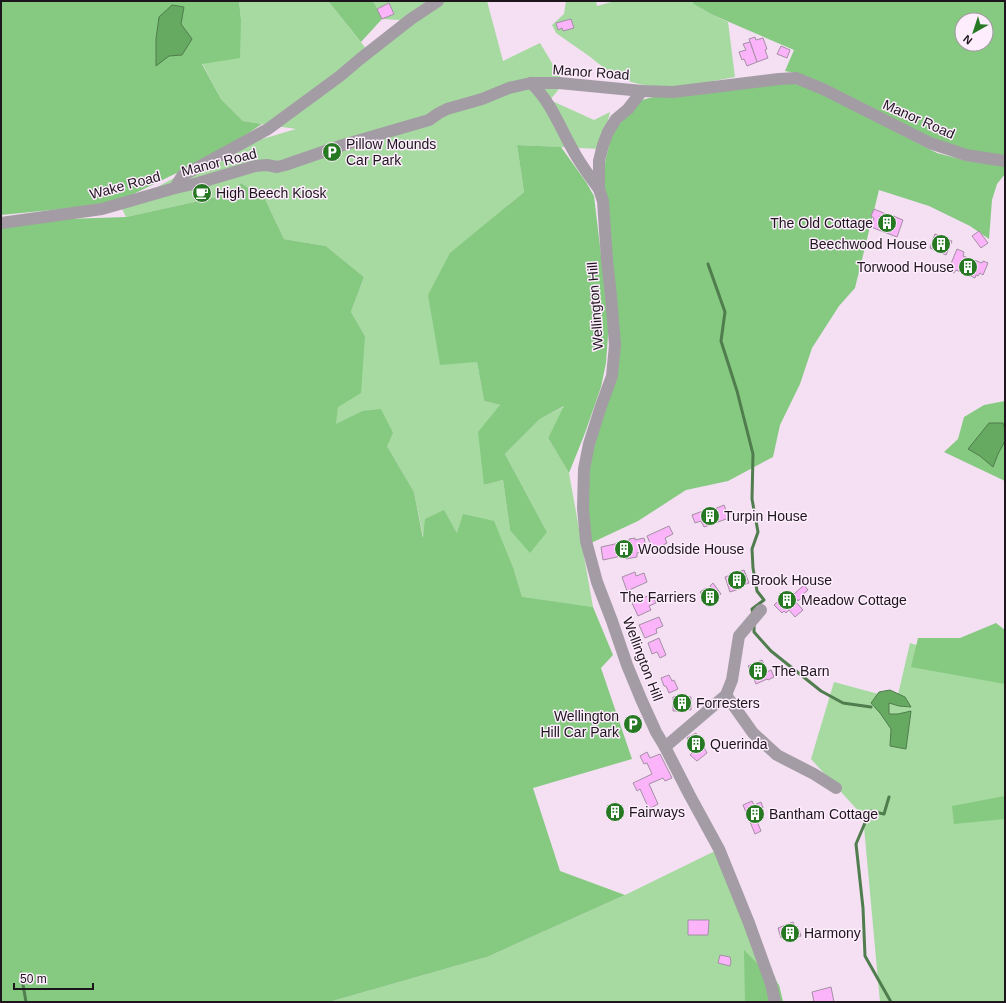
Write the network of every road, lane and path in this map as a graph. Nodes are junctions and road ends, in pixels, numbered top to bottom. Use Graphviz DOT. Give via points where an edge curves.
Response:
graph roads {
  1 [pos="438,1"];
  2 [pos="532,83"];
  3 [pos="642,91"];
  4 [pos="1005,161"];
  5 [pos="174,188"];
  6 [pos="599,189"];
  7 [pos="1,223"];
  8 [pos="761,610"];
  9 [pos="726,695"];
  10 [pos="665,747"];
  11 [pos="836,788"];
  12 [pos="775,1002"];
  1 -- 5 [label="street, Wake Road" via="268,129 182,176"];
  2 -- 3 [label="street, Manor Road"];
  2 -- 5 [label="street, Manor Road" via="447,109 429,120 342,145 285,165 255,166"];
  2 -- 6 [label="street, Wellington Hill" via="551,107 574,154"];
  3 -- 4 [label="street, Manor Road" via="673,92 796,78 930,143 966,155"];
  3 -- 6 [label="street, Wellington Hill" via="616,119 608,132 599,161"];
  5 -- 7 [label="street, Wake Road" via="102,209"];
  6 -- 10 [label="street, Wellington Hill" via="603,200 615,345 612,376 589,444 584,469 583,508 586,541 597,582 627,665"];
  8 -- 9 [label="street" via="739,636 732,680"];
  9 -- 10 [label="street"];
  9 -- 11 [label="street" via="753,733 777,755"];
  10 -- 12 [label="street, Wellington Hill" via="719,849 749,923"];
}
